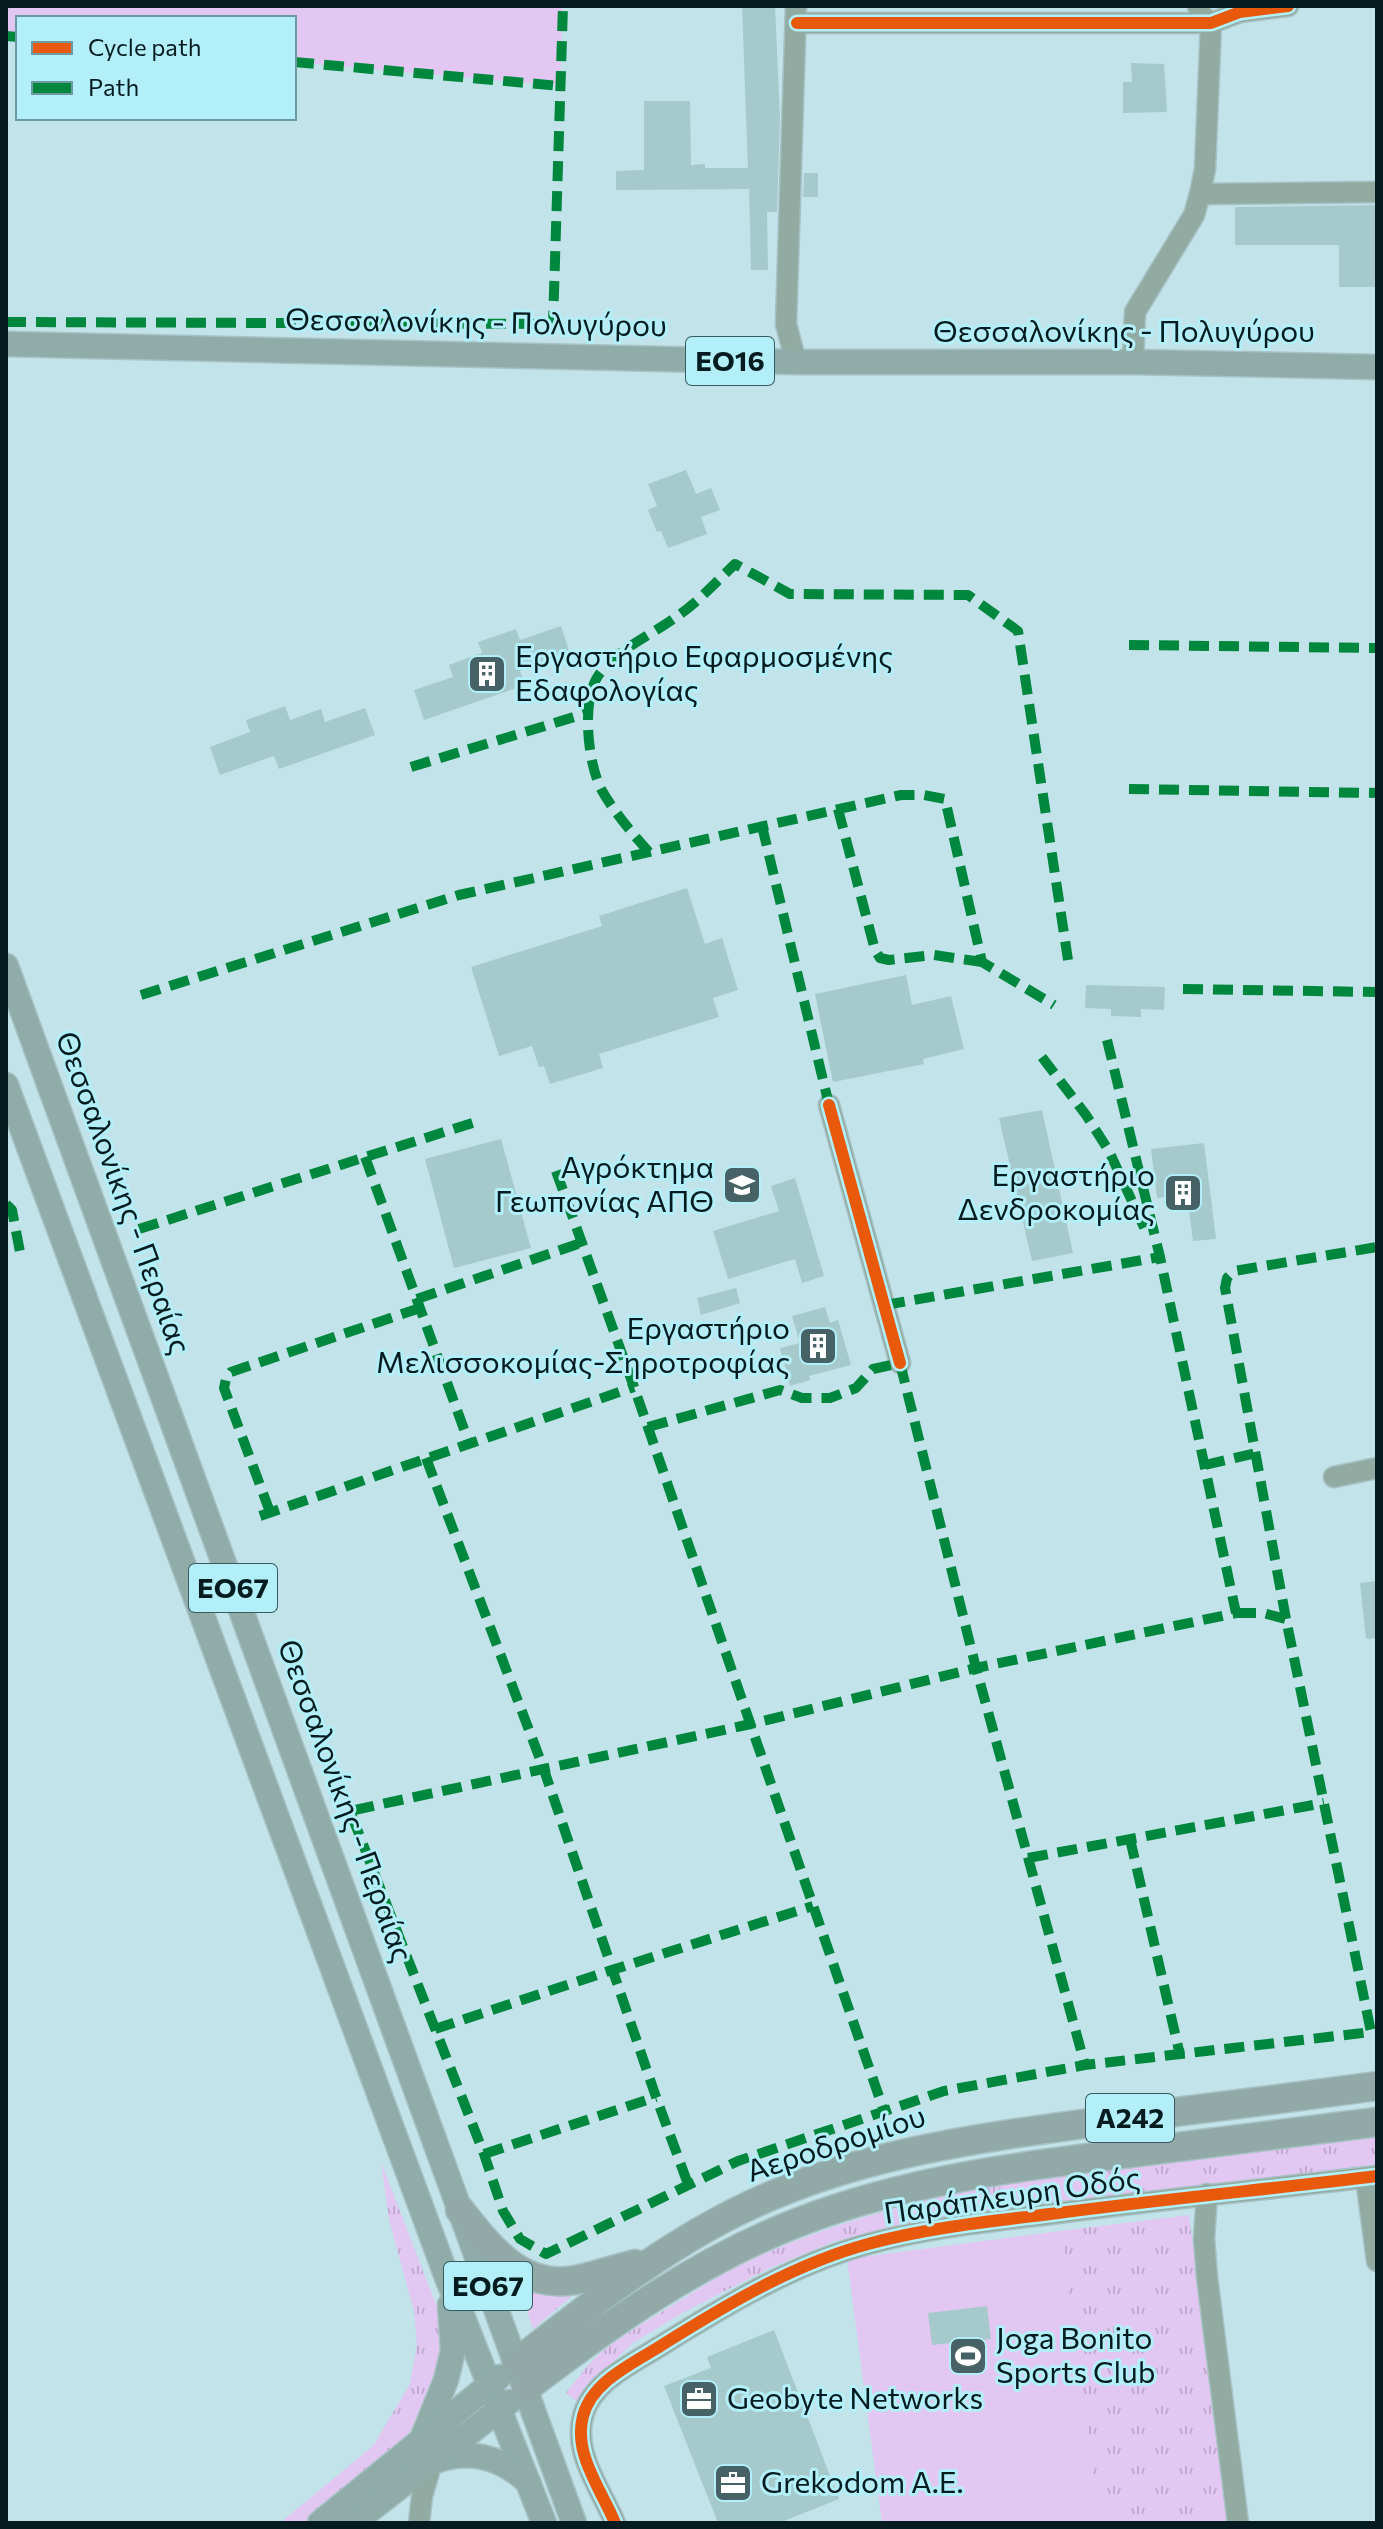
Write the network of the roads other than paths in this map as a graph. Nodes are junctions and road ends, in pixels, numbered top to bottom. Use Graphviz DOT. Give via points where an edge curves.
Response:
graph roads {
  1 [pos="1198,6"];
  2 [pos="1288,6"];
  3 [pos="796,14"];
  4 [pos="1062,15"];
  5 [pos="1211,23"];
  6 [pos="1377,192"];
  7 [pos="1200,194"];
  8 [pos="6,344"];
  9 [pos="796,362"];
  10 [pos="1133,362"];
  11 [pos="1377,367"];
  12 [pos="6,966"];
  13 [pos="6,1085"];
  14 [pos="829,1105"];
  15 [pos="900,1363"];
  16 [pos="1377,1468"];
  17 [pos="1334,1477"];
  18 [pos="1377,2086"];
  19 [pos="1377,2122"];
  20 [pos="1372,2177"];
  21 [pos="1207,2194"];
  22 [pos="460,2210"];
  23 [pos="651,2260"];
  24 [pos="1377,2261"];
  25 [pos="448,2280"];
  26 [pos="521,2376"];
  27 [pos="490,2385"];
  28 [pos="500,2409"];
  29 [pos="427,2452"];
  30 [pos="528,2482"];
  31 [pos="320,2523"];
  32 [pos="353,2523"];
  33 [pos="419,2523"];
  34 [pos="544,2523"];
  35 [pos="574,2523"];
  36 [pos="615,2523"];
  37 [pos="1238,2523"];
  1 -- 5 [label="street"];
  2 -- 5 [label="street" via="1240,12"];
  3 -- 4 [label="street"];
  3 -- 9 [label="street" via="786,324"];
  4 -- 5 [label="street"];
  5 -- 7 [label="street"];
  6 -- 7 [label="street"];
  7 -- 10 [label="street" via="1194,215 1135,312"];
  8 -- 9 [label="main road, Θεσσαλονίκης - Πολυγύρου / ΕΟ16"];
  9 -- 10 [label="main road, Θεσσαλονίκης - Πολυγύρου / ΕΟ16"];
  10 -- 11 [label="main road, Θεσσαλονίκης - Πολυγύρου / ΕΟ16"];
  12 -- 22 [label="main road, Θεσσαλονίκης - Περαίας / ΕΟ67"];
  13 -- 25 [label="main road, ΕΟ67"];
  14 -- 15 [label="street"];
  16 -- 17 [label="street"];
  18 -- 23 [label="highway, Αεροδρομίου / Α242" via="946,2144 835,2173 739,2210"];
  19 -- 26 [label="highway, Αεροδρομίου / Α242" via="984,2173 843,2206 682,2278 586,2342"];
  20 -- 21 [label="street, Παράπλευρη Οδός"];
  20 -- 24 [label="street"];
  21 -- 36 [label="street, Παράπλευρη Οδός" via="929,2230 867,2244 772,2282 635,2362 591,2397 583,2412 581,2445"];
  21 -- 37 [label="street" via="1204,2247"];
  22 -- 23 [label="highway" via="502,2260 525,2274 572,2281"];
  22 -- 26 [label="main road, Θεσσαλονίκης - Περαίας / ΕΟ67"];
  23 -- 26 [label="highway, Αεροδρομίου / Α242"];
  25 -- 27 [label="main road, ΕΟ67"];
  25 -- 29 [label="main road" via="453,2351"];
  26 -- 27 [label="main road, Αεροδρομίου"];
  26 -- 28 [label="main road, Αεροδρομίου"];
  26 -- 35 [label="main road, Θεσσαλονίκης - Περαίας / ΕΟ67"];
  27 -- 28 [label="main road, ΕΟ67"];
  27 -- 29 [label="main road, Αεροδρομίου"];
  28 -- 29 [label="main road, Αεροδρομίου"];
  28 -- 30 [label="main road, ΕΟ67"];
  29 -- 30 [label="main road" via="493,2459"];
  29 -- 31 [label="main road, Αεροδρομίου"];
  29 -- 32 [label="main road, Αεροδρομίου"];
  29 -- 33 [label="street"];
  30 -- 34 [label="main road, ΕΟ67"];
}
